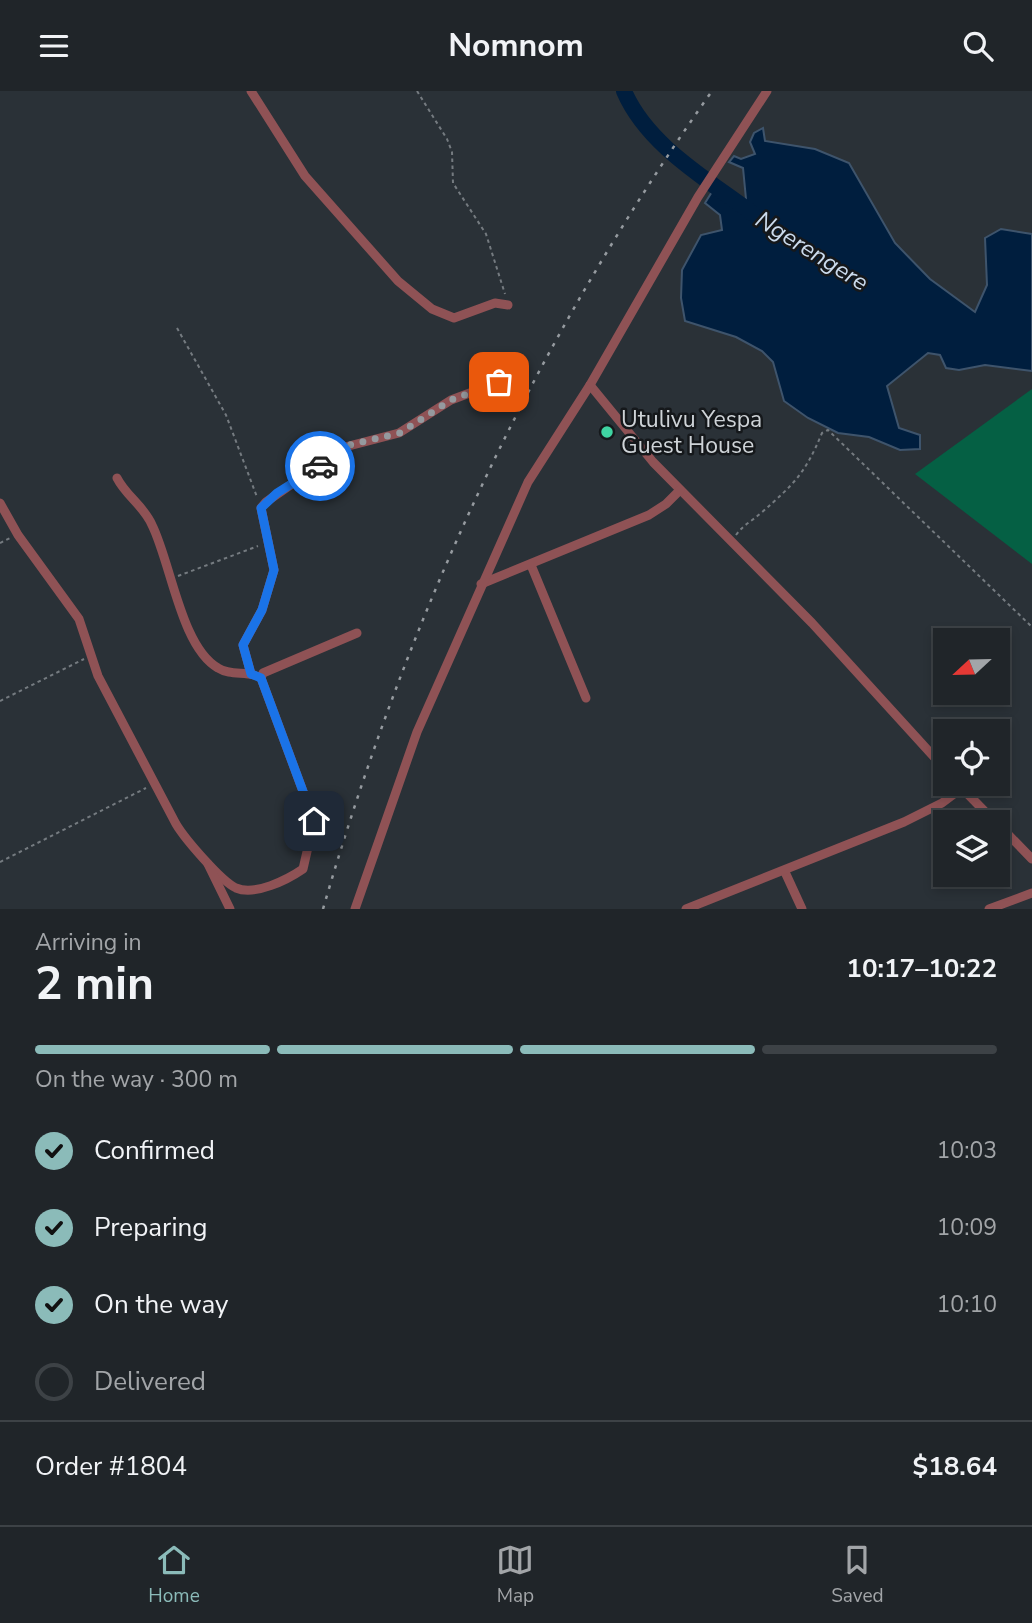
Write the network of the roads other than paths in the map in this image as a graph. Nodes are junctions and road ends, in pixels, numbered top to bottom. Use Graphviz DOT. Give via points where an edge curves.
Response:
graph roads {
  1 [pos="251,91"];
  2 [pos="767,91"];
  3 [pos="508,305"];
  4 [pos="499,382"];
  5 [pos="590,385"];
  6 [pos="117,478"];
  7 [pos="681,490"];
  8 [pos="0,503"];
  9 [pos="531,565"];
  10 [pos="481,584"];
  11 [pos="357,633"];
  12 [pos="251,674"];
  13 [pos="261,678"];
  14 [pos="586,698"];
  15 [pos="933,756"];
  16 [pos="946,796"];
  17 [pos="970,796"];
  18 [pos="984,810"];
  19 [pos="1010,836"];
  20 [pos="1032,859"];
  21 [pos="206,860"];
  22 [pos="785,872"];
  23 [pos="1032,893"];
  24 [pos="230,909"];
  25 [pos="355,909"];
  26 [pos="686,909"];
  27 [pos="802,909"];
  28 [pos="989,909"];
  1 -- 3 [label="street" via="305,176 420,300 454,318 495,303"];
  2 -- 5 [label="street" via="698,197"];
  4 -- 12 [label="street" via="451,400 400,433 345,446 261,508 274,570 270,591 243,645"];
  5 -- 7 [label="street"];
  5 -- 10 [label="street" via="527,482"];
  6 -- 12 [label="street" via="152,523 187,630 202,655 226,672"];
  7 -- 9 [label="street" via="649,515"];
  7 -- 15 [label="street" via="812,623"];
  8 -- 21 [label="street" via="75,613 90,656 155,784 181,833"];
  9 -- 10 [label="street"];
  9 -- 14 [label="street"];
  10 -- 25 [label="street" via="417,732"];
  11 -- 13 [label="street" via="270,668"];
  12 -- 13 [label="street"];
  13 -- 21 [label="street" via="314,821 303,869 276,883 236,888"];
  16 -- 22 [label="street" via="921,814"];
  17 -- 18 [label="street"];
  19 -- 20 [label="street"];
  21 -- 24 [label="street"];
  22 -- 26 [label="street"];
  22 -- 27 [label="street"];
  23 -- 28 [label="street"];
}
